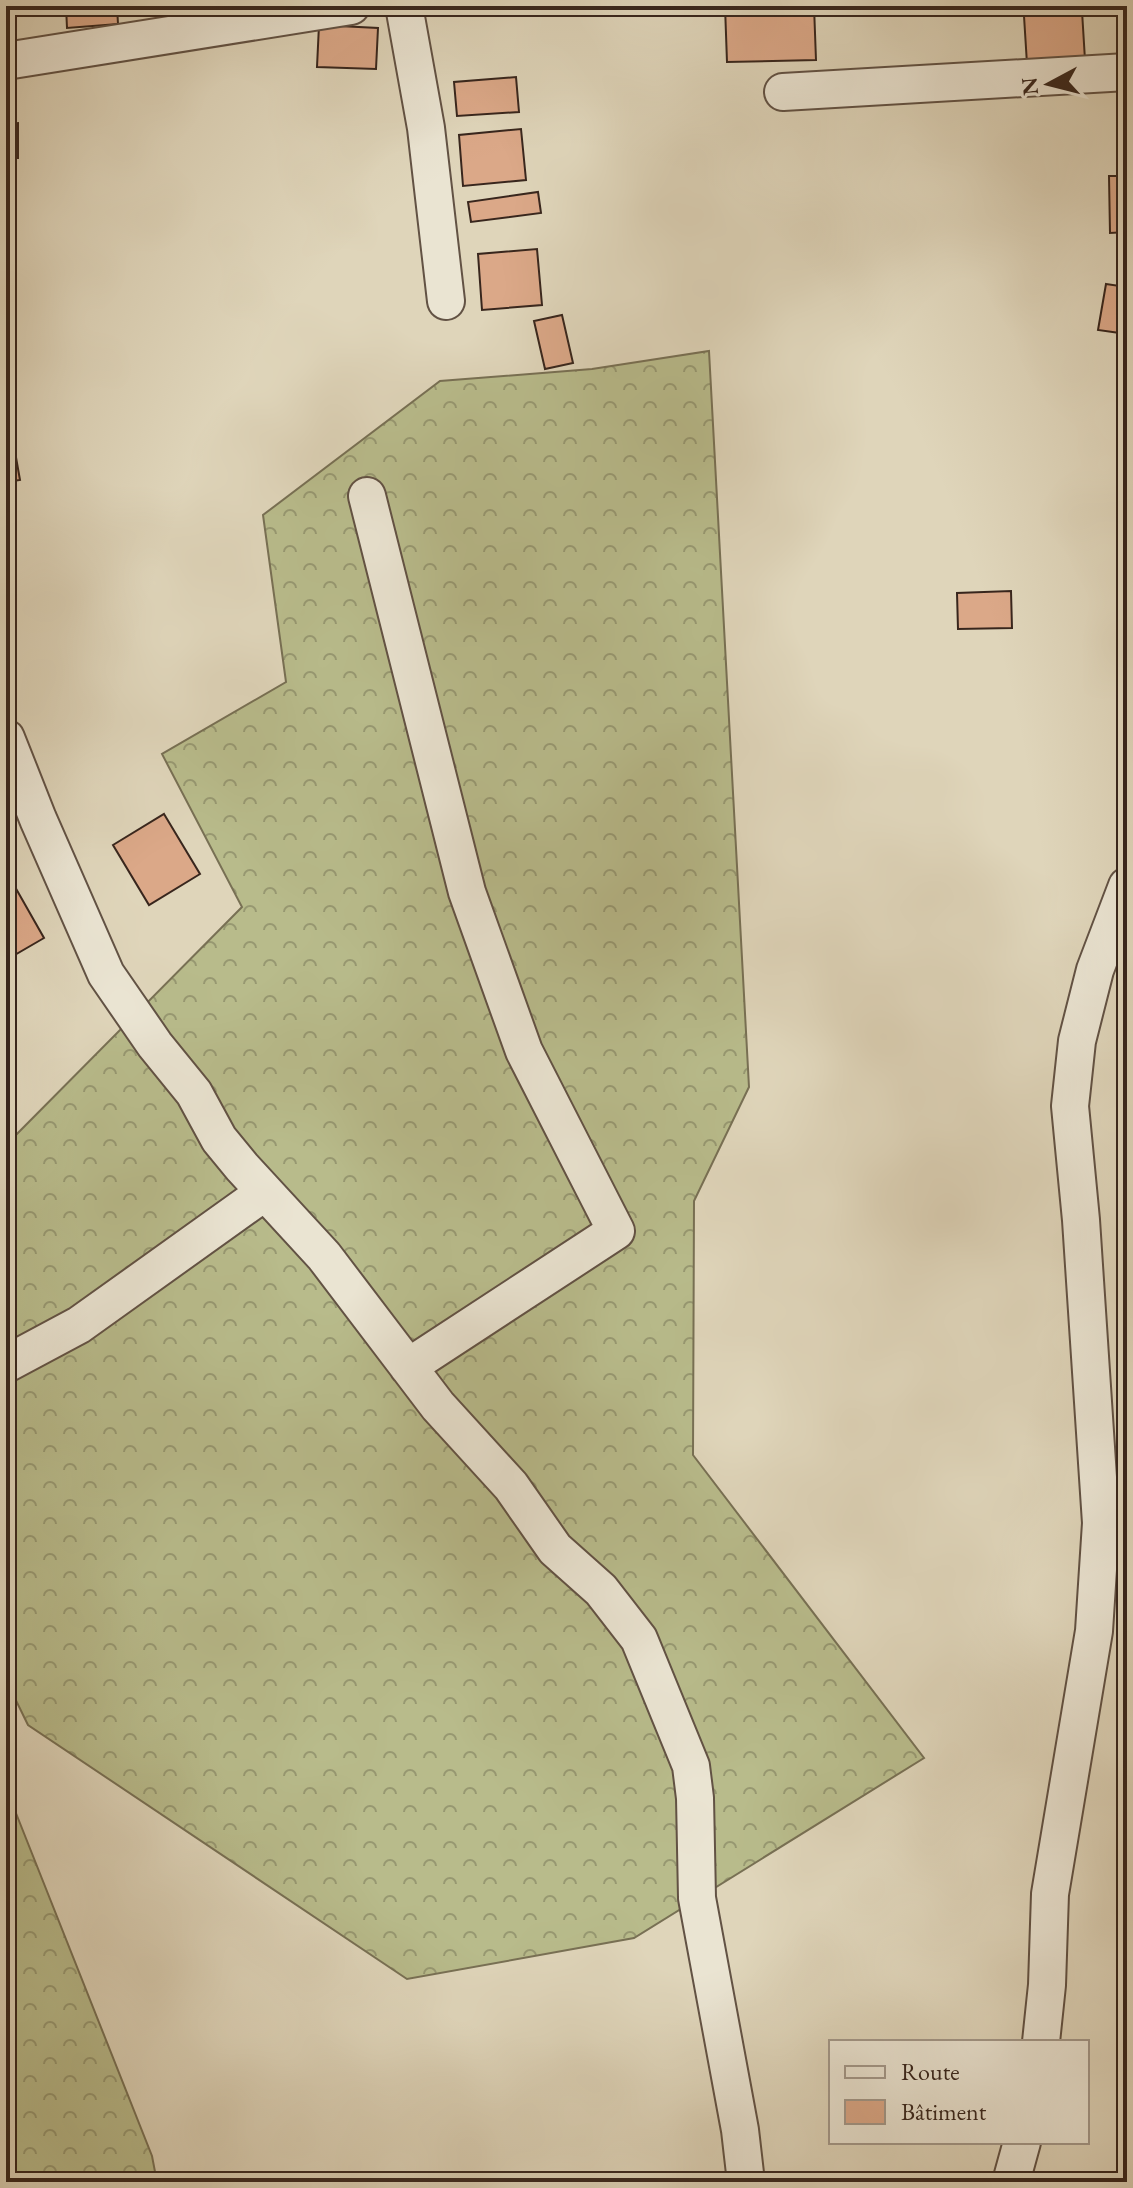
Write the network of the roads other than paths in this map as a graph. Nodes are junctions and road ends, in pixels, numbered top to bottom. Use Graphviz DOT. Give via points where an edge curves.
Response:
graph roads {
  1 [pos="351,6"];
  2 [pos="404,6"];
  3 [pos="6,61"];
  4 [pos="1127,72"];
  5 [pos="783,92"];
  6 [pos="446,301"];
  7 [pos="367,496"];
  8 [pos="6,738"];
  9 [pos="1127,886"];
  10 [pos="265,1192"];
  11 [pos="6,1364"];
  12 [pos="408,1367"];
  13 [pos="1041,2040"];
  14 [pos="1021,2144"];
  15 [pos="746,2182"];
  16 [pos="1011,2182"];
  1 -- 3 [label="street"];
  2 -- 6 [label="street" via="426,128"];
  4 -- 5 [label="street"];
  7 -- 12 [label="street" via="467,892 524,1051 616,1231"];
  8 -- 10 [label="street" via="106,974 194,1093 219,1139"];
  9 -- 13 [label="street" via="1095,970 1077,1041 1070,1106 1101,1523 1094,1631 1050,1894"];
  10 -- 11 [label="street" via="79,1325"];
  10 -- 12 [label="street" via="324,1256"];
  12 -- 15 [label="street" via="511,1486 555,1549 601,1590 639,1639 691,1766 697,1898"];
  14 -- 16 [label="street"];
}
